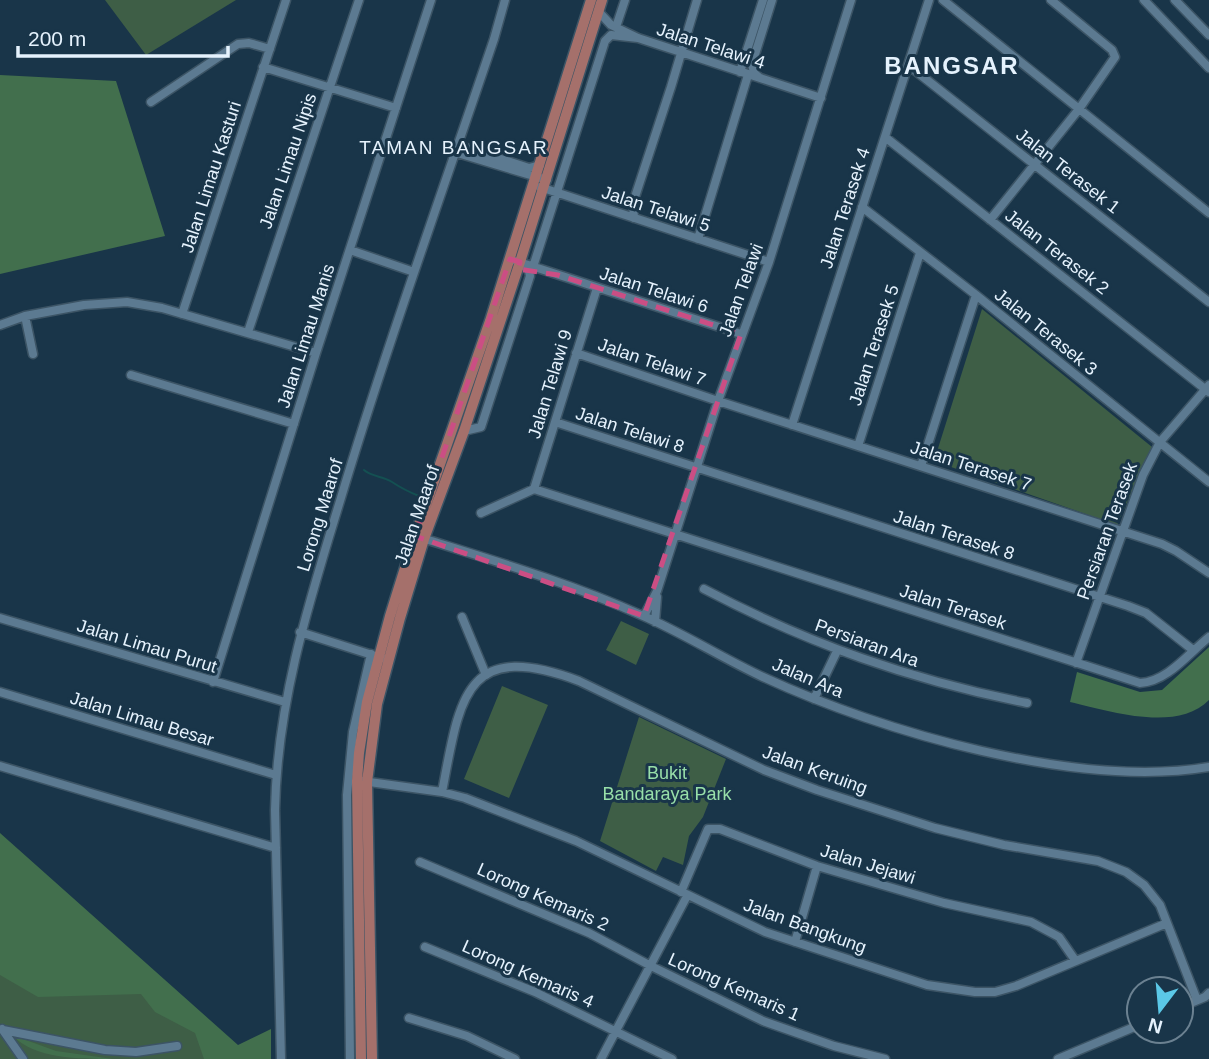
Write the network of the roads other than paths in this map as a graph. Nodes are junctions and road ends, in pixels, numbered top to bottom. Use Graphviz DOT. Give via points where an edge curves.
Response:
graph roads {
  1 [pos="286,0"];
  2 [pos="359,0"];
  3 [pos="431,0"];
  4 [pos="505,0"];
  5 [pos="592,0"];
  6 [pos="602,0"];
  7 [pos="625,0"];
  8 [pos="697,0"];
  9 [pos="763,0"];
  10 [pos="772,0"];
  11 [pos="852,0"];
  12 [pos="929,0"];
  13 [pos="943,0"];
  14 [pos="1051,0"];
  15 [pos="1144,0"];
  16 [pos="1175,0"];
  17 [pos="599,12"];
  18 [pos="616,27"];
  19 [pos="1209,36"];
  20 [pos="638,38"];
  21 [pos="590,41"];
  22 [pos="605,41"];
  23 [pos="270,49"];
  24 [pos="681,52"];
  25 [pos="908,65"];
  26 [pos="263,67"];
  27 [pos="1209,68"];
  28 [pos="744,73"];
  29 [pos="761,79"];
  30 [pos="330,88"];
  31 [pos="821,97"];
  32 [pos="151,102"];
  33 [pos="396,108"];
  34 [pos="1079,109"];
  35 [pos="885,137"];
  36 [pos="456,149"];
  37 [pos="469,153"];
  38 [pos="1034,165"];
  39 [pos="540,166"];
  40 [pos="540,183"];
  41 [pos="557,193"];
  42 [pos="862,207"];
  43 [pos="1209,213"];
  44 [pos="634,218"];
  45 [pos="990,220"];
  46 [pos="698,239"];
  47 [pos="350,250"];
  48 [pos="920,253"];
  49 [pos="515,261"];
  50 [pos="769,262"];
  51 [pos="531,271"];
  52 [pos="414,272"];
  53 [pos="597,288"];
  54 [pos="976,295"];
  55 [pos="1209,302"];
  56 [pos="182,314"];
  57 [pos="25,316"];
  58 [pos="0,325"];
  59 [pos="248,332"];
  60 [pos="741,334"];
  61 [pos="316,353"];
  62 [pos="576,353"];
  63 [pos="33,354"];
  64 [pos="131,376"];
  65 [pos="482,376"];
  66 [pos="1208,389"];
  67 [pos="494,390"];
  68 [pos="718,401"];
  69 [pos="555,422"];
  70 [pos="294,424"];
  71 [pos="792,425"];
  72 [pos="464,430"];
  73 [pos="1160,442"];
  74 [pos="858,446"];
  75 [pos="921,466"];
  76 [pos="696,468"];
  77 [pos="1209,482"];
  78 [pos="534,489"];
  79 [pos="481,513"];
  80 [pos="1123,531"];
  81 [pos="676,534"];
  82 [pos="420,537"];
  83 [pos="1209,573"];
  84 [pos="705,589"];
  85 [pos="657,591"];
  86 [pos="1099,597"];
  87 [pos="645,616"];
  88 [pos="462,617"];
  89 [pos="0,618"];
  90 [pos="655,622"];
  91 [pos="300,632"];
  92 [pos="1209,637"];
  93 [pos="1193,650"];
  94 [pos="837,651"];
  95 [pos="380,657"];
  96 [pos="1076,663"];
  97 [pos="486,675"];
  98 [pos="213,682"];
  99 [pos="0,692"];
  100 [pos="814,699"];
  101 [pos="285,702"];
  102 [pos="1027,703"];
  103 [pos="0,766"];
  104 [pos="1207,768"];
  105 [pos="276,775"];
  106 [pos="1209,778"];
  107 [pos="362,781"];
  108 [pos="442,792"];
  109 [pos="276,848"];
  110 [pos="420,862"];
  111 [pos="817,866"];
  112 [pos="684,894"];
  113 [pos="1167,923"];
  114 [pos="794,942"];
  115 [pos="425,947"];
  116 [pos="1075,960"];
  117 [pos="651,966"];
  118 [pos="1209,993"];
  119 [pos="1197,1000"];
  120 [pos="409,1018"];
  121 [pos="2,1028"];
  122 [pos="616,1032"];
  123 [pos="1125,1032"];
  124 [pos="177,1046"];
  125 [pos="23,1059"];
  126 [pos="281,1059"];
  127 [pos="351,1059"];
  128 [pos="361,1059"];
  129 [pos="372,1059"];
  130 [pos="515,1059"];
  131 [pos="601,1059"];
  132 [pos="672,1059"];
  133 [pos="885,1059"];
  134 [pos="1058,1059"];
  1 -- 23 [label="street, Jalan Limau Kasturi"];
  2 -- 30 [label="street, Jalan Limau Nipis"];
  3 -- 33 [label="street, Jalan Limau Manis"];
  4 -- 36 [label="street, Lorong Maarof"];
  5 -- 39 [label="main road, Jalan Maarof"];
  6 -- 17 [label="main road, Jalan Maarof"];
  7 -- 18 [label="street"];
  8 -- 24 [label="street"];
  9 -- 28 [label="street"];
  10 -- 29 [label="street" via="752,64"];
  11 -- 31 [label="street, Jalan Telawi"];
  12 -- 25 [label="street, Jalan Terasek 4"];
  13 -- 34 [label="street"];
  14 -- 34 [label="street" via="1115,57"];
  15 -- 27 [label="street"];
  16 -- 19 [label="street"];
  17 -- 18 [label="street, Jalan Telawi 4"];
  17 -- 21 [label="main road, Jalan Maarof"];
  18 -- 20 [label="street, Jalan Telawi 4"];
  20 -- 22 [label="street" via="611,35"];
  20 -- 24 [label="street, Jalan Telawi 4"];
  21 -- 22 [label="street" via="599,37"];
  21 -- 40 [label="main road, Jalan Maarof"];
  22 -- 41 [label="street"];
  23 -- 26 [label="street, Jalan Limau Kasturi"];
  23 -- 32 [label="street" via="238,44"];
  24 -- 28 [label="street, Jalan Telawi 4"];
  24 -- 44 [label="street" via="633,203"];
  25 -- 35 [label="street, Jalan Terasek 4"];
  25 -- 38 [label="street, Jalan Terasek 1"];
  26 -- 30 [label="street"];
  26 -- 56 [label="street, Jalan Limau Kasturi"];
  28 -- 29 [label="street, Jalan Telawi 4"];
  28 -- 46 [label="street"];
  29 -- 31 [label="street, Jalan Telawi 4"];
  30 -- 33 [label="street"];
  30 -- 59 [label="street, Jalan Limau Nipis"];
  31 -- 50 [label="street, Jalan Telawi"];
  33 -- 47 [label="street, Jalan Limau Manis"];
  34 -- 38 [label="street"];
  34 -- 43 [label="street"];
  35 -- 42 [label="street, Jalan Terasek 4"];
  35 -- 45 [label="street, Jalan Terasek 2"];
  36 -- 37 [label="street"];
  36 -- 52 [label="street, Lorong Maarof"];
  37 -- 39 [label="street"];
  37 -- 40 [label="street, Jalan Telawi 5"];
  38 -- 45 [label="street"];
  38 -- 55 [label="street, Jalan Terasek 1"];
  39 -- 40 [label="main road, Jalan Maarof"];
  40 -- 41 [label="street, Jalan Telawi 5"];
  40 -- 49 [label="main road, Jalan Maarof"];
  41 -- 44 [label="street, Jalan Telawi 5"];
  41 -- 51 [label="street"];
  42 -- 48 [label="street, Jalan Terasek 3"];
  42 -- 71 [label="street, Jalan Terasek 4"];
  44 -- 46 [label="street, Jalan Telawi 5"];
  45 -- 66 [label="street, Jalan Terasek 2"];
  46 -- 50 [label="street, Jalan Telawi 5"];
  47 -- 52 [label="street"];
  47 -- 61 [label="street, Jalan Limau Manis"];
  48 -- 54 [label="street, Jalan Terasek 3"];
  48 -- 74 [label="street, Jalan Terasek 5"];
  49 -- 51 [label="street"];
  49 -- 65 [label="main road, Jalan Maarof"];
  49 -- 82 [label="main road, Jalan Maarof"];
  50 -- 60 [label="street, Jalan Telawi"];
  51 -- 53 [label="street, Jalan Telawi 6"];
  51 -- 67 [label="street"];
  52 -- 91 [label="street, Lorong Maarof"];
  53 -- 60 [label="street, Jalan Telawi 6"];
  53 -- 62 [label="street, Jalan Telawi 9"];
  54 -- 73 [label="street, Jalan Terasek 3"];
  54 -- 75 [label="street"];
  56 -- 57 [label="street" via="127,302"];
  56 -- 59 [label="street"];
  57 -- 58 [label="street"];
  57 -- 63 [label="street"];
  59 -- 61 [label="street"];
  60 -- 68 [label="street, Jalan Telawi"];
  61 -- 70 [label="street, Jalan Limau Manis"];
  62 -- 68 [label="street, Jalan Telawi 7"];
  62 -- 69 [label="street, Jalan Telawi 9"];
  64 -- 70 [label="street"];
  65 -- 67 [label="street"];
  65 -- 72 [label="main road, Jalan Maarof"];
  66 -- 73 [label="street, Persiaran Terasek"];
  67 -- 72 [label="street" via="481,427"];
  68 -- 71 [label="street, Jalan Terasek 7"];
  68 -- 76 [label="street, Jalan Telawi"];
  69 -- 76 [label="street, Jalan Telawi 8"];
  69 -- 78 [label="street, Jalan Telawi 9"];
  70 -- 98 [label="street, Jalan Limau Manis"];
  71 -- 74 [label="street, Jalan Terasek 7"];
  72 -- 82 [label="main road, Jalan Maarof"];
  73 -- 77 [label="street, Jalan Terasek 3"];
  73 -- 80 [label="street, Persiaran Terasek"];
  74 -- 75 [label="street, Jalan Terasek 7"];
  75 -- 80 [label="street, Jalan Terasek 7"];
  76 -- 81 [label="street, Jalan Telawi"];
  76 -- 86 [label="street, Jalan Terasek 8"];
  78 -- 79 [label="street"];
  78 -- 81 [label="street"];
  80 -- 83 [label="street, Jalan Terasek 7" via="1176,551"];
  80 -- 86 [label="street, Persiaran Terasek"];
  81 -- 85 [label="street, Jalan Telawi"];
  81 -- 96 [label="street, Jalan Terasek"];
  82 -- 87 [label="street, Jalan Ara" via="577,588"];
  82 -- 95 [label="main road, Jalan Maarof"];
  84 -- 94 [label="street, Persiaran Ara"];
  85 -- 87 [label="street, Jalan Telawi"];
  85 -- 90 [label="street, Jalan Telawi"];
  86 -- 93 [label="street, Jalan Terasek 8" via="1146,613"];
  86 -- 96 [label="street, Persiaran Terasek"];
  87 -- 90 [label="street, Jalan Ara"];
  88 -- 97 [label="street"];
  89 -- 98 [label="street, Jalan Limau Purut"];
  90 -- 100 [label="street, Jalan Ara"];
  91 -- 95 [label="street"];
  91 -- 101 [label="street, Lorong Maarof"];
  92 -- 93 [label="street, Jalan Terasek"];
  93 -- 96 [label="street, Jalan Terasek" via="1150,682"];
  94 -- 100 [label="street, Persiaran Ara"];
  94 -- 102 [label="street, Persiaran Ara" via="930,682"];
  95 -- 107 [label="main road, Jalan Maarof" via="359,753"];
  95 -- 127 [label="street, Jalan Maarof" via="353,732 347,795"];
  97 -- 108 [label="street" via="474,683 456,718"];
  97 -- 113 [label="street, Jalan Keruing" via="528,666 555,672 764,770 817,790 934,828 1098,861 1144,885"];
  98 -- 101 [label="street, Jalan Limau Purut"];
  99 -- 105 [label="street, Jalan Limau Besar"];
  100 -- 104 [label="street, Jalan Ara" via="902,729 1036,761 1128,772"];
  101 -- 105 [label="street, Lorong Maarof"];
  103 -- 109 [label="street"];
  104 -- 106 [label="street"];
  105 -- 109 [label="street, Lorong Maarof"];
  107 -- 108 [label="street, Jalan Bangkung"];
  107 -- 128 [label="main road, Jalan Maarof"];
  107 -- 129 [label="main road, Jalan Maarof"];
  108 -- 112 [label="street, Jalan Bangkung" via="576,841"];
  109 -- 126 [label="street, Lorong Maarof"];
  110 -- 117 [label="street, Lorong Kemaris 2" via="589,933"];
  111 -- 112 [label="street, Jalan Jejawi" via="708,829"];
  111 -- 114 [label="street"];
  111 -- 116 [label="street, Jalan Jejawi" via="944,903 1031,922 1059,937"];
  112 -- 114 [label="street, Jalan Bangkung"];
  112 -- 117 [label="street"];
  113 -- 116 [label="street, Jalan Bangkung"];
  113 -- 119 [label="street, Jalan Keruing"];
  114 -- 116 [label="street, Jalan Bangkung" via="927,985 975,992 1016,986"];
  115 -- 122 [label="street, Lorong Kemaris 4" via="536,992"];
  117 -- 122 [label="street"];
  117 -- 133 [label="street, Lorong Kemaris 1" via="763,1021"];
  118 -- 119 [label="street"];
  120 -- 130 [label="street" via="467,1036"];
  121 -- 124 [label="street" via="105,1050 136,1052"];
  121 -- 125 [label="street"];
  122 -- 131 [label="street"];
  122 -- 132 [label="street, Lorong Kemaris 4"];
  123 -- 134 [label="street"];
}
